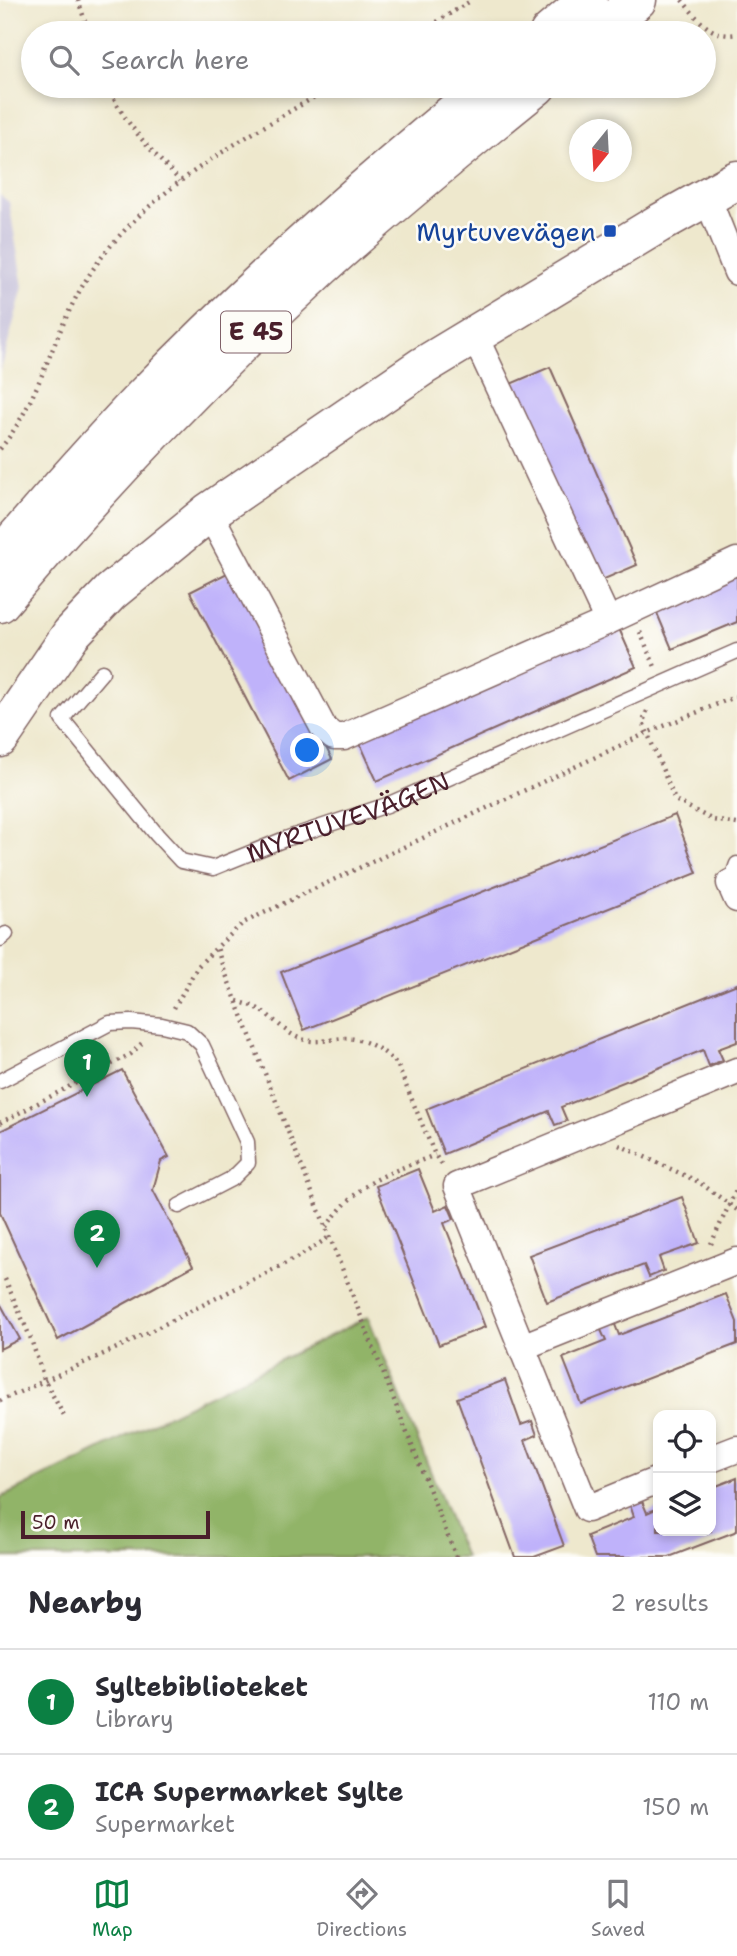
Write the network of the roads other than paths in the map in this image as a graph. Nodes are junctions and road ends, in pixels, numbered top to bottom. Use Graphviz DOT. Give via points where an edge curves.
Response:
graph roads {
  1 [pos="588,0"];
  2 [pos="637,0"];
  3 [pos="563,21"];
  4 [pos="612,21"];
  5 [pos="471,98"];
  6 [pos="522,98"];
  7 [pos="722,189"];
  8 [pos="737,272"];
  9 [pos="474,335"];
  10 [pos="209,512"];
  11 [pos="0,556"];
  12 [pos="737,561"];
  13 [pos="0,603"];
  14 [pos="608,621"];
  15 [pos="737,651"];
  16 [pos="102,673"];
  17 [pos="0,738"];
  18 [pos="737,1071"];
  19 [pos="0,1081"];
  20 [pos="178,1206"];
  21 [pos="737,1261"];
  22 [pos="522,1347"];
  23 [pos="737,1449"];
  24 [pos="716,1457"];
  25 [pos="653,1482"];
  1 -- 3 [label="main road"];
  2 -- 4 [label="main road"];
  5 -- 11 [label="main road, E 45" via="296,247 142,398"];
  6 -- 13 [label="main road, E 45" via="411,188 301,287 166,419"];
  7 -- 8 [label="street"];
  7 -- 9 [label="main road"];
  9 -- 10 [label="main road"];
  9 -- 14 [label="street"];
  10 -- 14 [label="street" via="324,729 334,737 344,737"];
  10 -- 17 [label="main road" via="111,592 71,634"];
  12 -- 14 [label="street"];
  15 -- 16 [label="lane, MYRTUVEVÄGEN" via="387,805 213,868 181,860 62,719"];
  18 -- 22 [label="street" via="457,1186"];
  19 -- 20 [label="lane" via="110,1023 187,1031 202,1045 247,1142 248,1163 233,1178"];
  21 -- 22 [label="street"];
  22 -- 25 [label="street" via="587,1509"];
  23 -- 24 [label="street"];
}
